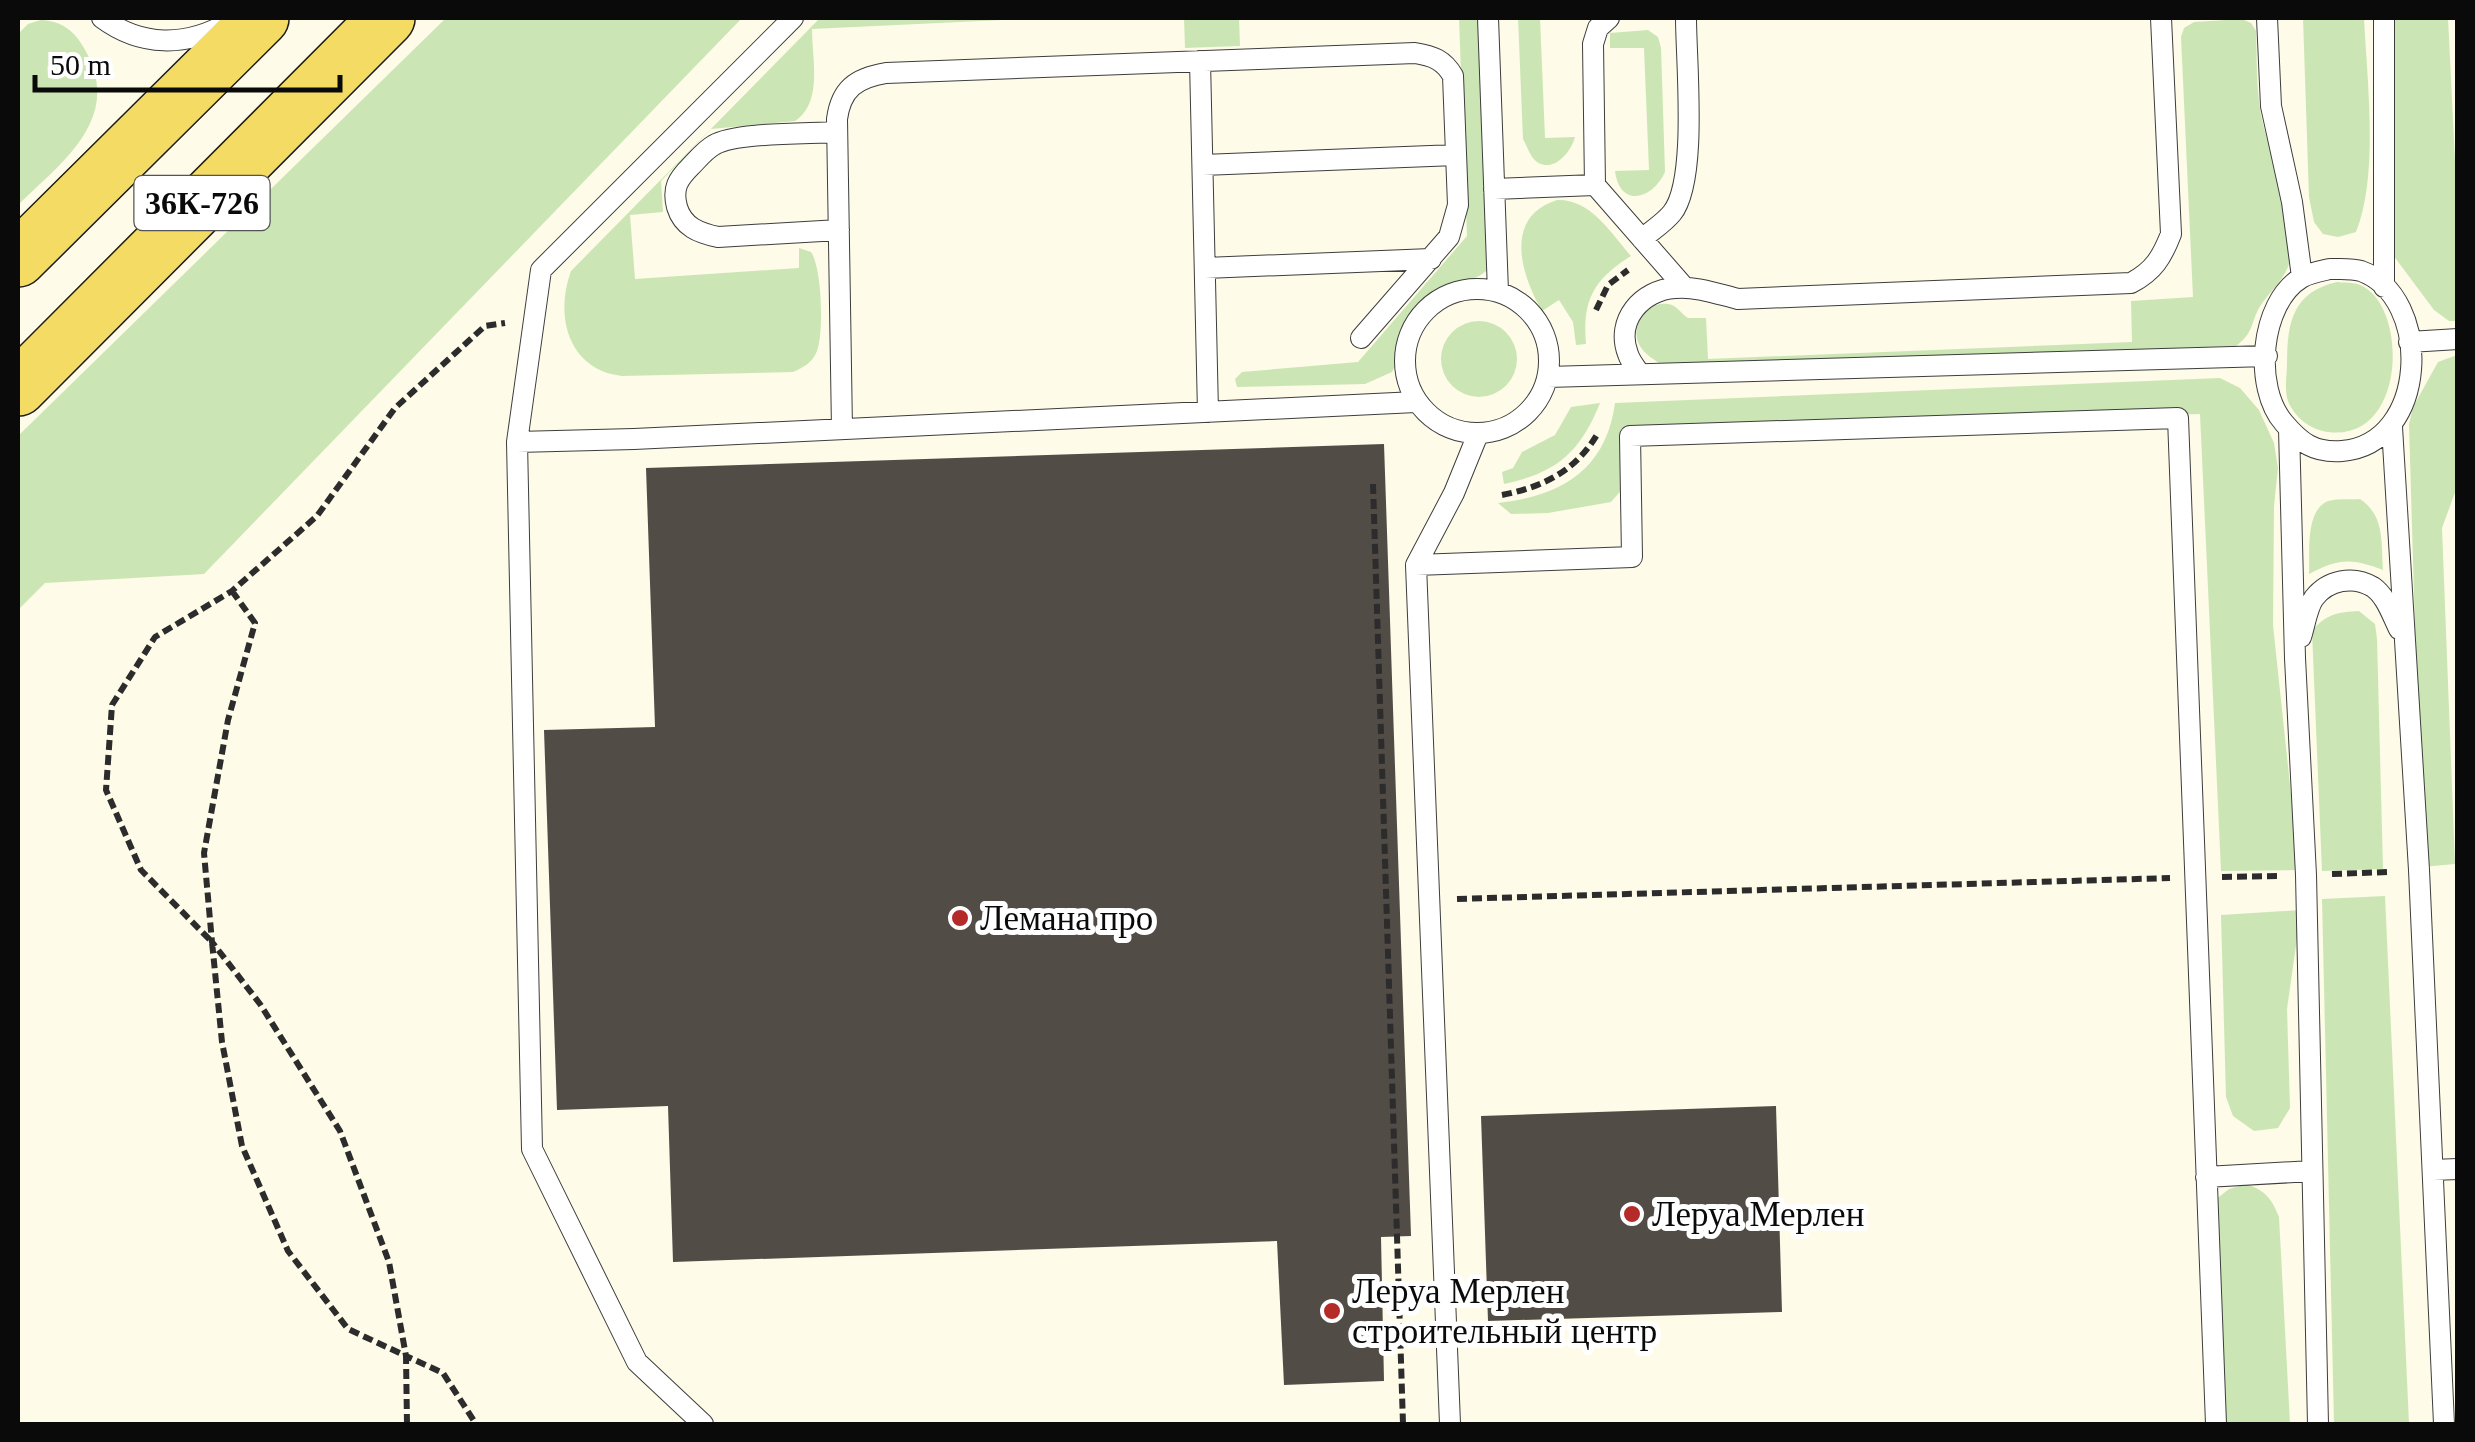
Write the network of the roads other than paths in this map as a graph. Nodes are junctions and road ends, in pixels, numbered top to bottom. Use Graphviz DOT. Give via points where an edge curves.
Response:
graph roads {
  1 [pos="102,18"];
  2 [pos="238,18"];
  3 [pos="261,18"];
  4 [pos="387,18"];
  5 [pos="793,18"];
  6 [pos="1488,18"];
  7 [pos="1610,18"];
  8 [pos="1686,18"];
  9 [pos="2162,18"];
  10 [pos="2268,18"];
  11 [pos="2384,18"];
  12 [pos="1200,61"];
  13 [pos="838,132"];
  14 [pos="1456,154"];
  15 [pos="1203,165"];
  16 [pos="1596,185"];
  17 [pos="1494,189"];
  18 [pos="839,230"];
  19 [pos="1642,238"];
  20 [pos="1431,258"];
  21 [pos="18,260"];
  22 [pos="1205,268"];
  23 [pos="2302,277"];
  24 [pos="2384,287"];
  25 [pos="1686,288"];
  26 [pos="1498,292"];
  27 [pos="1361,338"];
  28 [pos="2458,339"];
  29 [pos="2409,342"];
  30 [pos="2266,356"];
  31 [pos="1640,374"];
  32 [pos="1548,377"];
  33 [pos="18,388"];
  34 [pos="1416,402"];
  35 [pos="1208,412"];
  36 [pos="2392,428"];
  37 [pos="842,429"];
  38 [pos="2289,429"];
  39 [pos="1478,434"];
  40 [pos="517,442"];
  41 [pos="1416,565"];
  42 [pos="2402,635"];
  43 [pos="2295,658"];
  44 [pos="2458,1169"];
  45 [pos="2433,1170"];
  46 [pos="2312,1171"];
  47 [pos="2206,1177"];
  48 [pos="702,1424"];
  49 [pos="1450,1424"];
  50 [pos="2216,1424"];
  51 [pos="2318,1424"];
  52 [pos="2444,1424"];
  1 -- 2 [label="lane" via="155,43 210,34"];
  3 -- 21 [label="main road, 36К-726"];
  4 -- 33 [label="main road, 36К-726"];
  5 -- 40 [label="lane" via="541,270"];
  6 -- 17 [label="lane"];
  7 -- 16 [label="lane" via="1593,44"];
  8 -- 19 [label="lane" via="1688,168 1672,213"];
  9 -- 25 [label="lane" via="2171,234 2149,274 2131,283 1738,299"];
  10 -- 23 [label="lane" via="2270,106"];
  11 -- 24 [label="lane"];
  12 -- 13 [label="lane" via="866,76 840,99"];
  12 -- 14 [label="lane" via="1434,56 1453,76"];
  12 -- 15 [label="lane"];
  13 -- 18 [label="lane"];
  13 -- 18 [label="lane" via="727,140 704,152 676,182 675,194 686,225 718,237"];
  14 -- 15 [label="lane"];
  14 -- 20 [label="lane" via="1455,222"];
  15 -- 22 [label="lane"];
  16 -- 17 [label="lane"];
  16 -- 19 [label="lane"];
  17 -- 26 [label="lane"];
  18 -- 37 [label="lane"];
  19 -- 25 [label="lane"];
  20 -- 22 [label="lane"];
  20 -- 27 [label="lane"];
  22 -- 35 [label="lane"];
  23 -- 24 [label="lane" via="2358,270"];
  23 -- 30 [label="lane" via="2278,300 2266,331"];
  24 -- 29 [label="lane" via="2405,313"];
  25 -- 31 [label="lane" via="1648,296 1632,310 1624,329"];
  26 -- 32 [label="lane" via="1530,310 1543,330"];
  26 -- 34 [label="lane" via="1463,289 1422,312 1404,356"];
  28 -- 29 [label="lane"];
  29 -- 36 [label="lane" via="2406,398"];
  30 -- 31 [label="lane"];
  30 -- 38 [label="lane" via="2267,386"];
  31 -- 32 [label="lane"];
  32 -- 39 [label="lane" via="1523,418"];
  34 -- 35 [label="lane"];
  34 -- 39 [label="lane" via="1432,419"];
  35 -- 37 [label="lane"];
  36 -- 38 [label="lane" via="2375,443 2324,452 2301,443"];
  36 -- 42 [label="lane"];
  37 -- 40 [label="lane"];
  38 -- 43 [label="lane"];
  39 -- 41 [label="lane"];
  40 -- 48 [label="lane" via="532,1149 637,1362"];
  41 -- 47 [label="lane" via="1632,556 1630,436 2178,418"];
  41 -- 49 [label="lane"];
  42 -- 43 [label="lane" via="2385,600 2348,580 2327,585 2312,601"];
  42 -- 45 [label="lane"];
  43 -- 46 [label="lane"];
  44 -- 45 [label="lane"];
  45 -- 52 [label="lane"];
  46 -- 47 [label="lane"];
  46 -- 51 [label="lane"];
  47 -- 50 [label="lane"];
}
